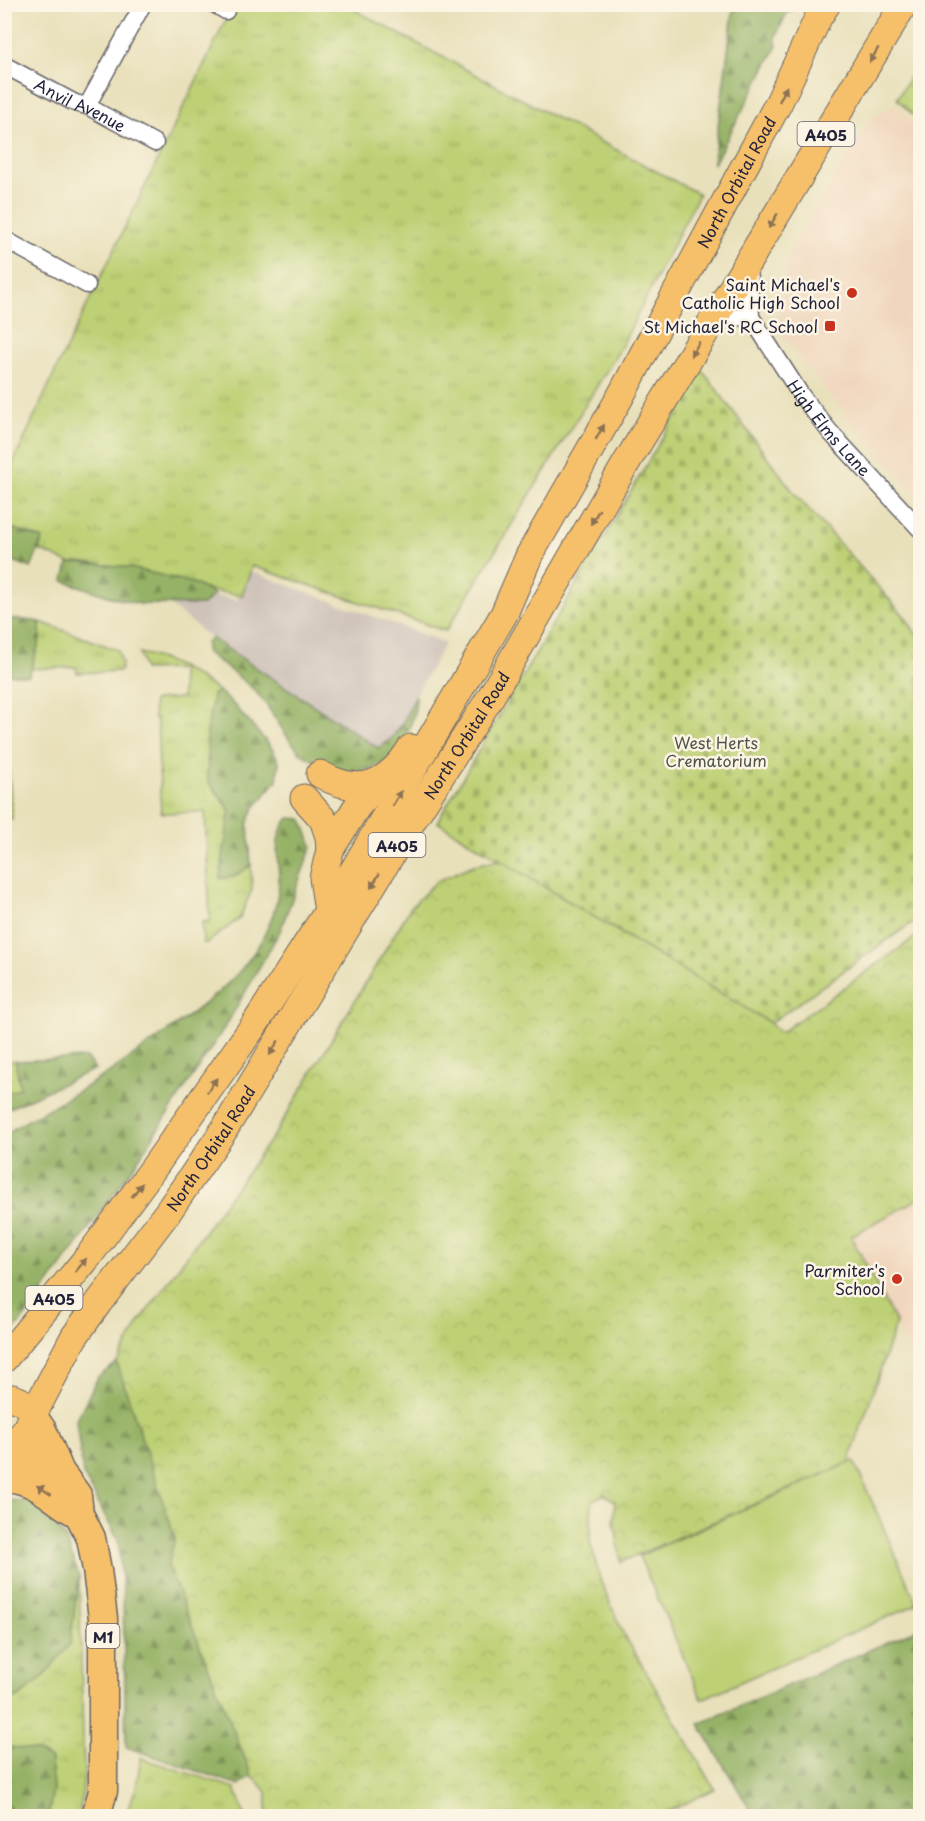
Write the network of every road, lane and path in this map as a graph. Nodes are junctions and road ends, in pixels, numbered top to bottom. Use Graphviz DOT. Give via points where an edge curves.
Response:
graph roads {
  1 [pos="143,4"];
  2 [pos="904,4"];
  3 [pos="821,8"];
  4 [pos="4,65"];
  5 [pos="87,106"];
  6 [pos="155,143"];
  7 [pos="4,239"];
  8 [pos="747,263"];
  9 [pos="87,285"];
  10 [pos="751,317"];
  11 [pos="714,318"];
  12 [pos="921,529"];
  13 [pos="529,556"];
  14 [pos="320,774"];
  15 [pos="372,784"];
  16 [pos="304,798"];
  17 [pos="330,850"];
  18 [pos="328,911"];
  19 [pos="4,1359"];
  20 [pos="4,1396"];
  21 [pos="33,1418"];
  22 [pos="4,1449"];
  23 [pos="60,1472"];
  24 [pos="4,1477"];
  25 [pos="79,1514"];
  26 [pos="102,1762"];
  27 [pos="85,1816"];
  28 [pos="96,1816"];
  1 -- 5 [label="street"];
  2 -- 8 [label="highway, North Orbital Road / A405, one-way"];
  13 -- 3 [label="highway, North Orbital Road / A405, one-way" via="758,142"];
  4 -- 5 [label="street, Anvil Avenue"];
  5 -- 6 [label="street, Anvil Avenue"];
  7 -- 9 [label="street"];
  8 -- 10 [label="street, High Elms Lane"];
  8 -- 11 [label="highway, North Orbital Road / A405"];
  10 -- 11 [label="street"];
  10 -- 12 [label="street, High Elms Lane" via="830,432"];
  11 -- 21 [label="highway, North Orbital Road / A405, one-way" via="490,698 230,1121 75,1337"];
  13 -- 15 [label="highway, A405" via="397,769"];
  18 -- 13 [label="highway, North Orbital Road / A405, one-way" via="504,614"];
  14 -- 15 [label="highway" via="344,785"];
  15 -- 17 [label="highway"];
  16 -- 17 [label="highway" via="327,826"];
  17 -- 18 [label="highway" via="323,878"];
  19 -- 18 [label="highway, North Orbital Road / A405, one-way" via="88,1257 150,1173 255,1024"];
  20 -- 21 [label="highway" via="25,1403"];
  21 -- 22 [label="highway, North Orbital Road / A405" via="23,1434"];
  21 -- 23 [label="highway, M1"];
  22 -- 23 [label="highway, M1" via="30,1456"];
  23 -- 25 [label="highway, M1" via="76,1495"];
  25 -- 24 [label="highway, one-way" via="28,1481"];
  25 -- 26 [label="highway, M1" via="91,1538 103,1618"];
  26 -- 27 [label="highway, M1"];
  26 -- 28 [label="highway, M1" via="103,1791"];
}
